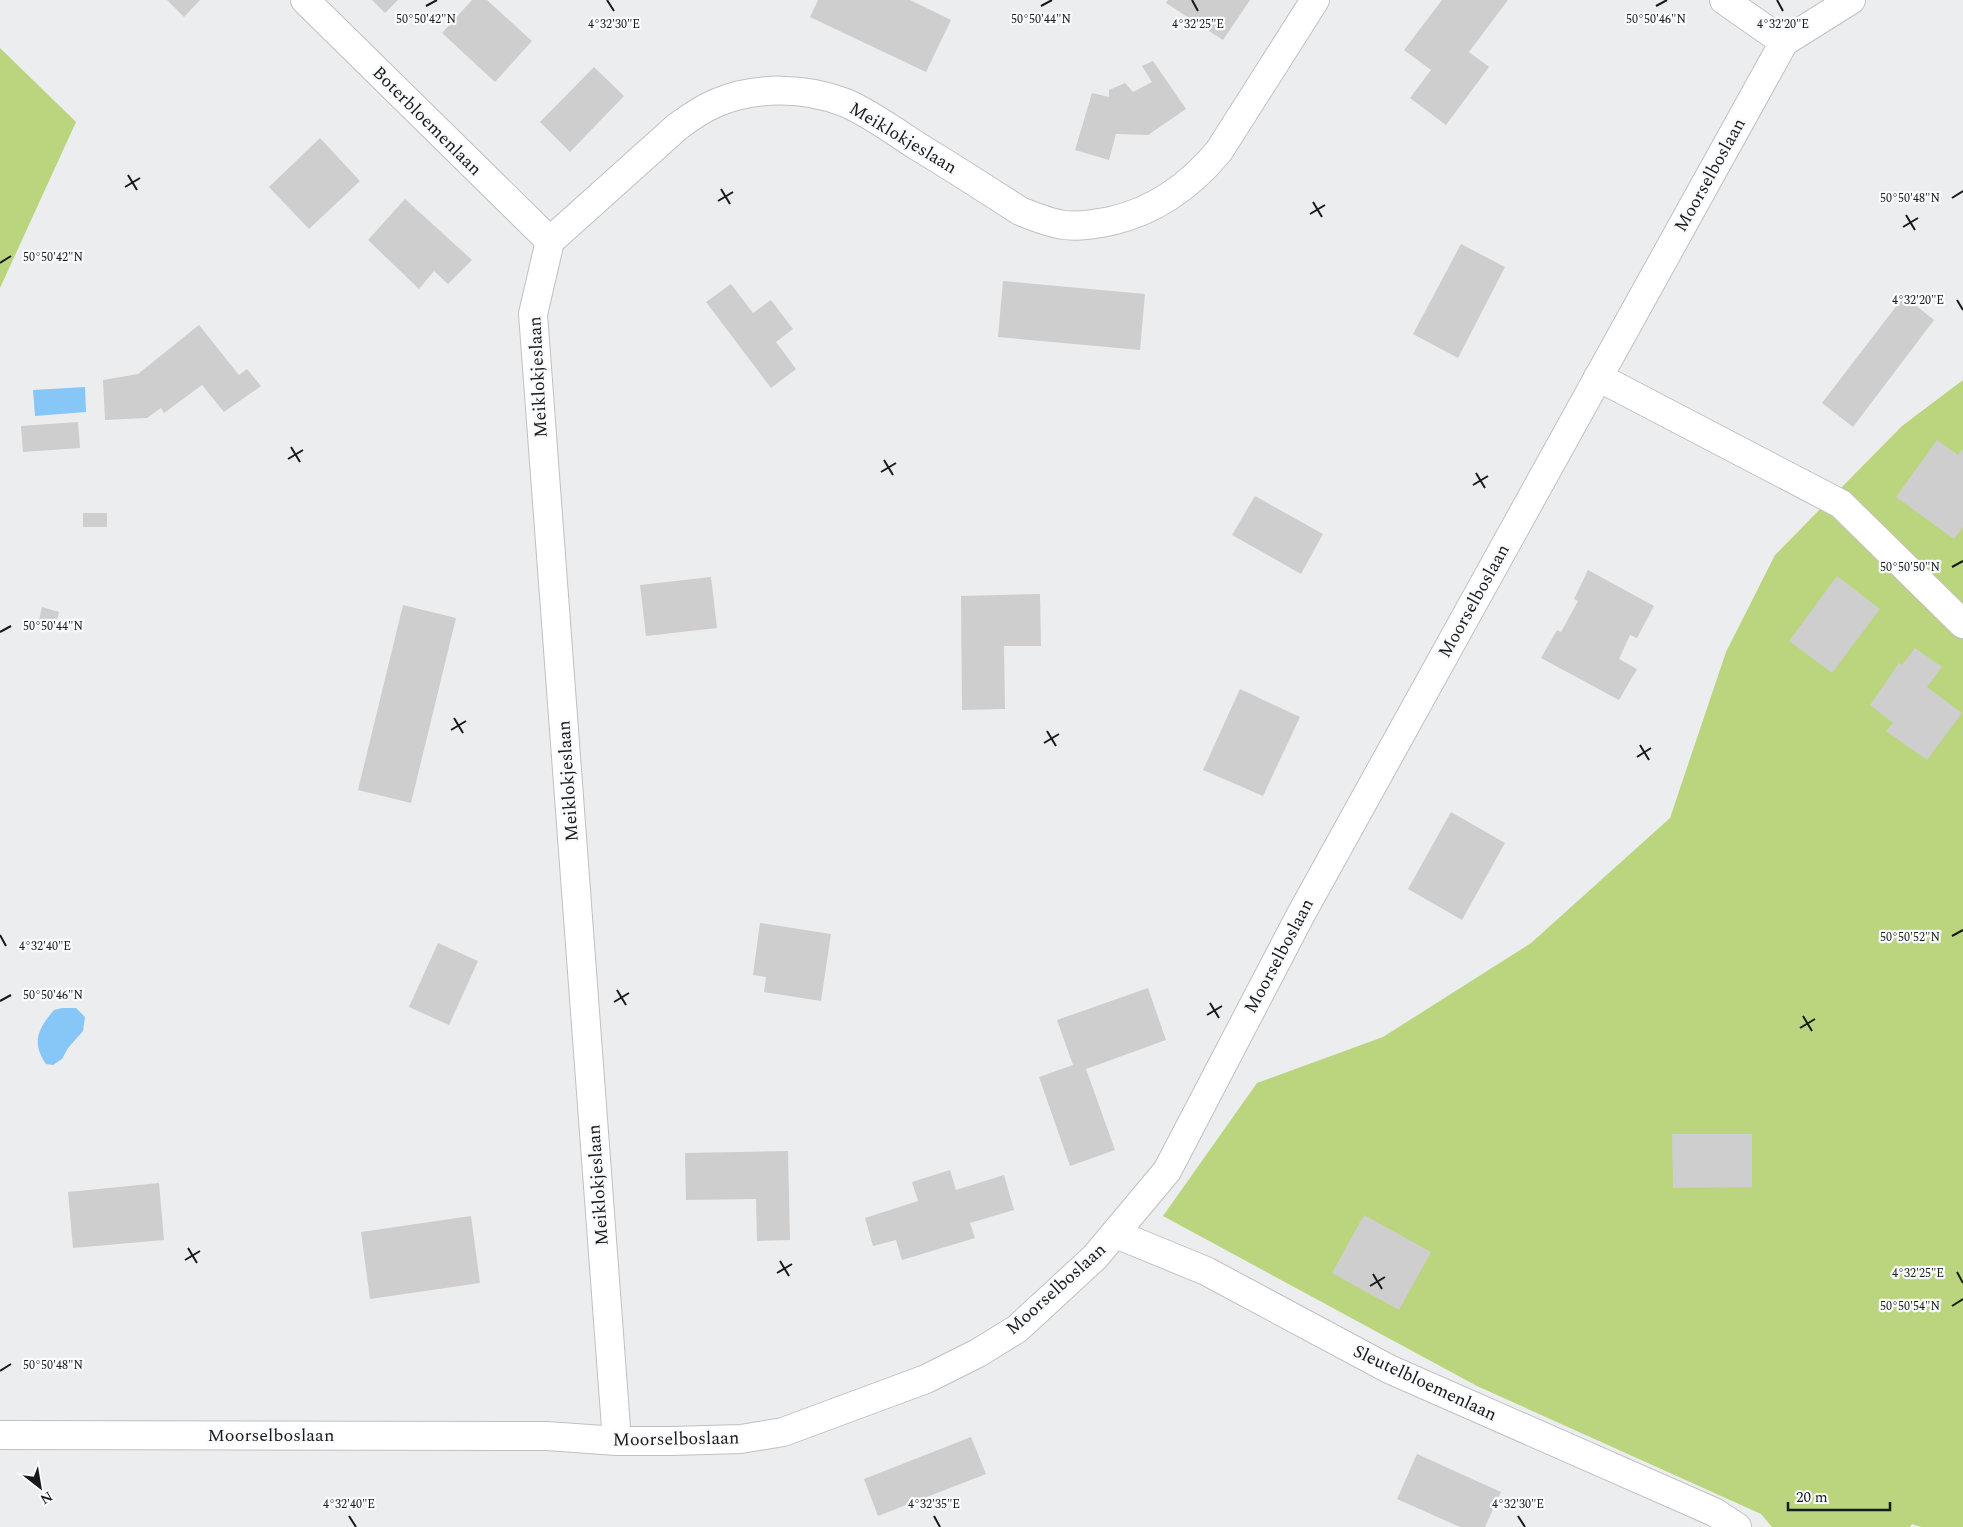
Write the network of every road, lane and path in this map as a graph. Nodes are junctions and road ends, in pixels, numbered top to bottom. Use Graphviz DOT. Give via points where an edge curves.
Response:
graph roads {
  1 [pos="304,0"];
  2 [pos="1315,0"];
  3 [pos="1724,0"];
  4 [pos="1851,0"];
  5 [pos="1784,42"];
  6 [pos="550,241"];
  7 [pos="1598,377"];
  8 [pos="1963,624"];
  9 [pos="1116,1234"];
  10 [pos="0,1435"];
  11 [pos="617,1441"];
  12 [pos="1737,1527"];
  1 -- 6 [label="street, Boterbloemenlaan"];
  2 -- 6 [label="street, Meiklokjeslaan" via="1208,164 1170,197 1120,219 1081,225 1037,218 1020,211 862,111 823,95 792,91 735,96 695,114"];
  3 -- 5 [label="street"];
  4 -- 5 [label="street, Moorselboslaan"];
  5 -- 7 [label="street, Moorselboslaan"];
  6 -- 11 [label="street, Meiklokjeslaan" via="533,314"];
  7 -- 8 [label="street" via="1840,504"];
  7 -- 9 [label="street, Moorselboslaan" via="1305,907 1167,1171"];
  9 -- 11 [label="street, Moorselboslaan" via="1017,1328 978,1353 926,1379 783,1432 742,1439"];
  9 -- 12 [label="street, Sleutelbloemenlaan" via="1206,1271 1390,1369 1714,1512"];
  10 -- 11 [label="street, Moorselboslaan" via="547,1436"];
}
